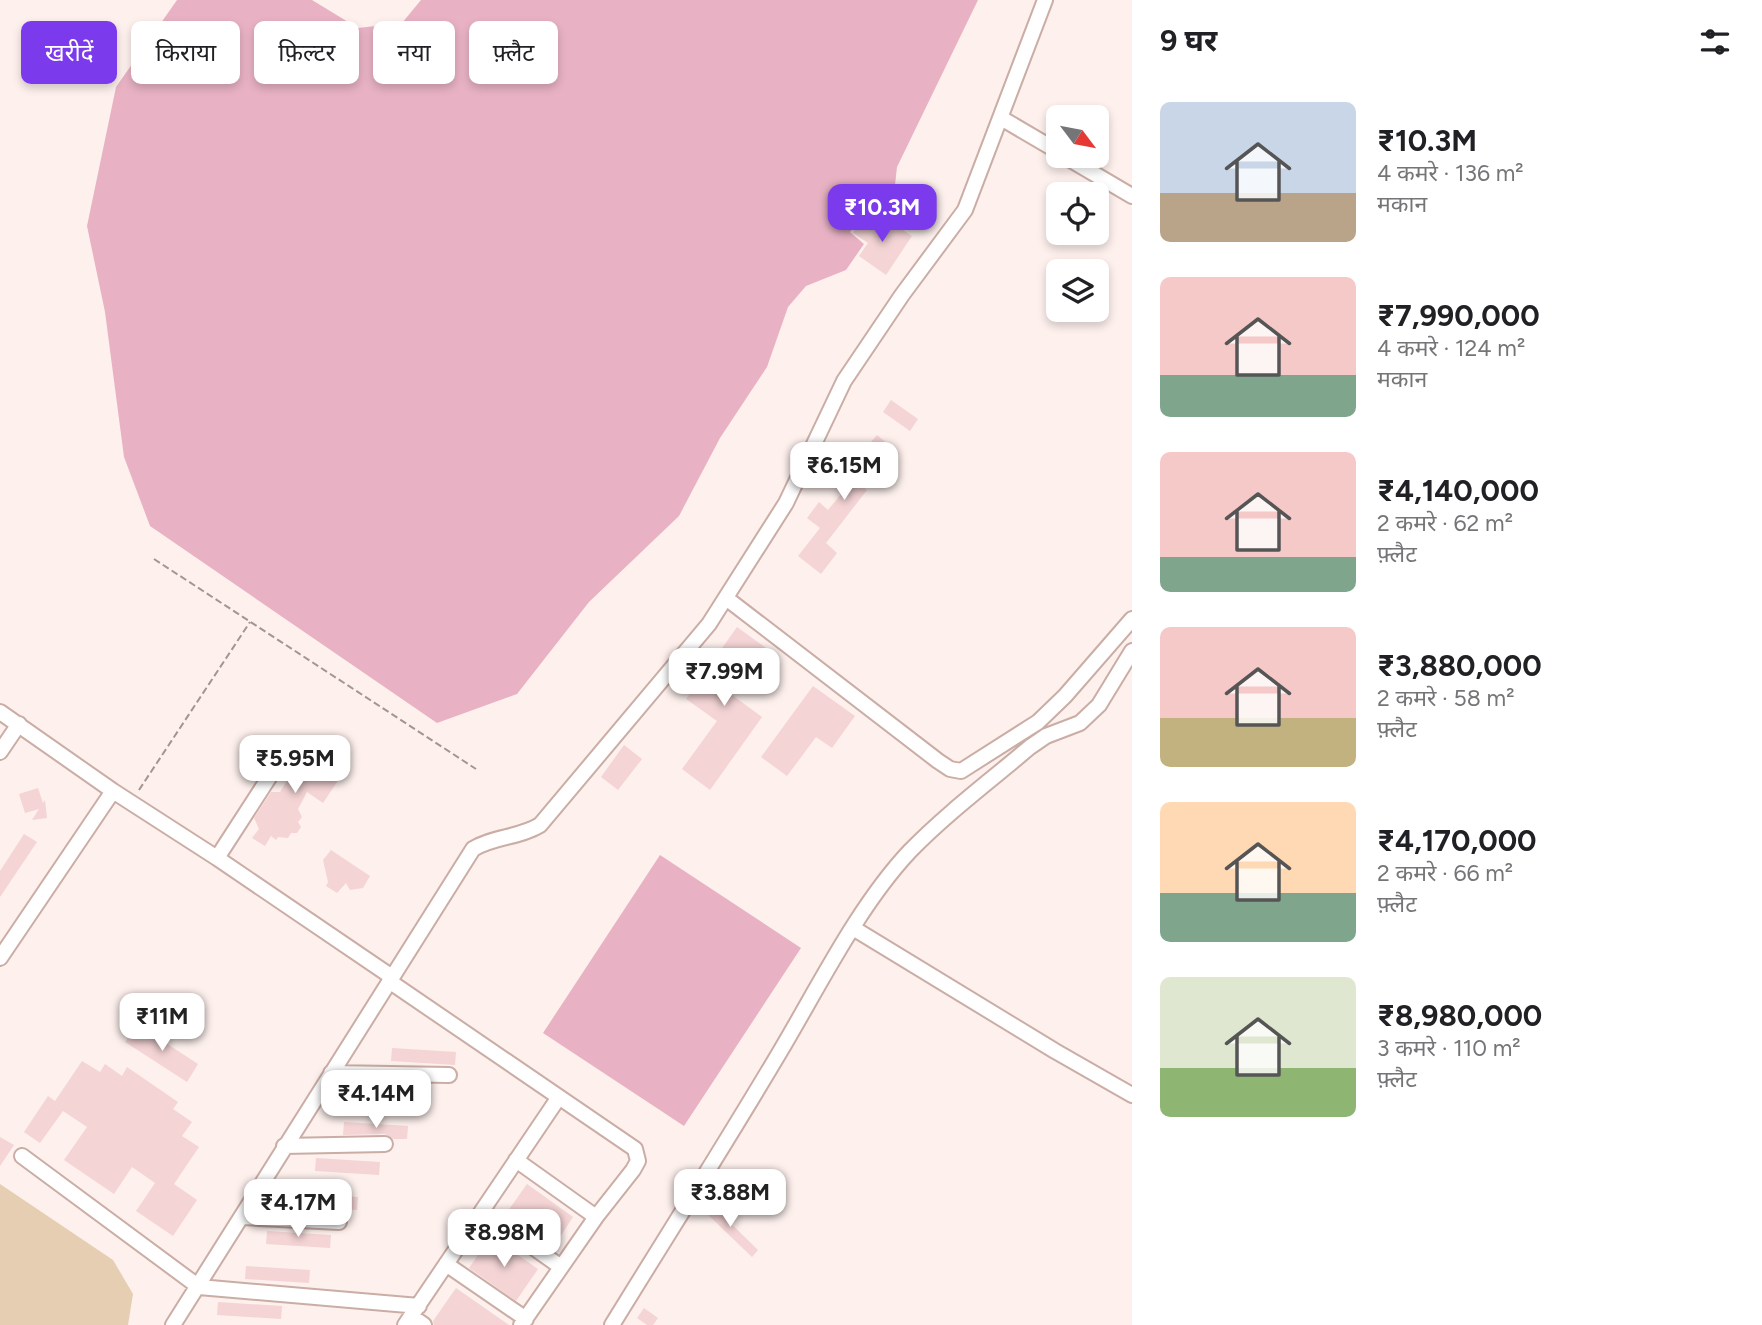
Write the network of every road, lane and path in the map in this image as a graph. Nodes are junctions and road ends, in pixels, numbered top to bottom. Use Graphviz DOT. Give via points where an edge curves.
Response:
graph roads {
  1 [pos="1045,0"];
  2 [pos="1001,118"];
  3 [pos="1046,144"];
  4 [pos="1084,168"];
  5 [pos="1132,196"];
  6 [pos="154,559"];
  7 [pos="726,598"];
  8 [pos="1132,619"];
  9 [pos="250,622"];
  10 [pos="1130,660"];
  11 [pos="0,712"];
  12 [pos="19,724"];
  13 [pos="290,746"];
  14 [pos="0,752"];
  15 [pos="476,769"];
  16 [pos="113,791"];
  17 [pos="131,803"];
  18 [pos="217,858"];
  19 [pos="853,928"];
  20 [pos="0,958"];
  21 [pos="391,979"];
  22 [pos="331,1073"];
  23 [pos="449,1075"];
  24 [pos="1132,1095"];
  25 [pos="559,1097"];
  26 [pos="385,1144"];
  27 [pos="285,1146"];
  28 [pos="22,1156"];
  29 [pos="516,1160"];
  30 [pos="482,1211"];
  31 [pos="242,1217"];
  32 [pos="596,1217"];
  33 [pos="340,1222"];
  34 [pos="446,1264"];
  35 [pos="561,1268"];
  36 [pos="199,1287"];
  37 [pos="412,1316"];
  38 [pos="524,1322"];
  39 [pos="173,1325"];
  40 [pos="424,1325"];
  41 [pos="612,1325"];
  1 -- 2 [label="street"];
  2 -- 3 [label="street"];
  2 -- 7 [label="street" via="965,210 844,381 786,503"];
  4 -- 5 [label="street"];
  6 -- 9 [label="path"];
  7 -- 8 [label="street" via="938,761 961,771 1038,722"];
  7 -- 21 [label="street" via="540,825 526,834 486,841 473,849"];
  9 -- 15 [label="path"];
  9 -- 17 [label="path"];
  10 -- 19 [label="street" via="1099,705 1080,723 1030,747 910,851"];
  11 -- 12 [label="street"];
  12 -- 14 [label="street"];
  12 -- 16 [label="street"];
  13 -- 18 [label="street"];
  16 -- 17 [label="street"];
  16 -- 20 [label="street"];
  17 -- 18 [label="street"];
  18 -- 21 [label="street"];
  19 -- 24 [label="street"];
  19 -- 41 [label="street"];
  21 -- 22 [label="street"];
  21 -- 25 [label="street"];
  22 -- 23 [label="street"];
  22 -- 27 [label="street"];
  25 -- 29 [label="street"];
  25 -- 32 [label="street" via="635,1149 638,1156 633,1170"];
  26 -- 27 [label="street"];
  27 -- 31 [label="street"];
  28 -- 36 [label="street"];
  29 -- 30 [label="street"];
  29 -- 32 [label="street"];
  30 -- 34 [label="street"];
  30 -- 35 [label="street"];
  31 -- 33 [label="street"];
  31 -- 36 [label="street"];
  32 -- 35 [label="street"];
  34 -- 37 [label="street"];
  34 -- 38 [label="street"];
  35 -- 38 [label="street"];
  36 -- 37 [label="street"];
  36 -- 39 [label="street"];
  37 -- 40 [label="street"];
}
